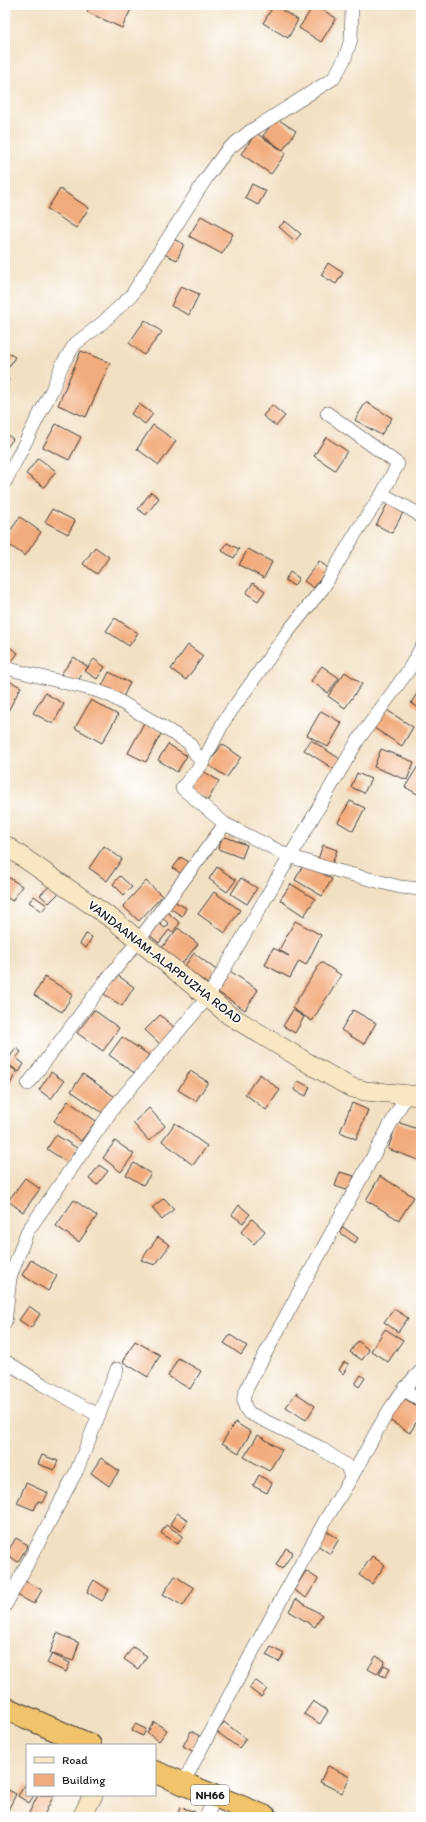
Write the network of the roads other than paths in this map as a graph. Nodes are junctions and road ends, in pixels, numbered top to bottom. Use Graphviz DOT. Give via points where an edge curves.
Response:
graph roads {
  1 [pos="352,5"];
  2 [pos="327,413"];
  3 [pos="5,482"];
  4 [pos="382,494"];
  5 [pos="421,516"];
  6 [pos="421,648"];
  7 [pos="5,668"];
  8 [pos="202,764"];
  9 [pos="225,824"];
  10 [pos="5,845"];
  11 [pos="290,856"];
  12 [pos="421,889"];
  13 [pos="139,940"];
  14 [pos="208,997"];
  15 [pos="28,1084"];
  16 [pos="414,1095"];
  17 [pos="5,1323"];
  18 [pos="5,1361"];
  19 [pos="117,1369"];
  20 [pos="421,1371"];
  21 [pos="404,1390"];
  22 [pos="421,1400"];
  23 [pos="98,1415"];
  24 [pos="352,1478"];
  25 [pos="5,1606"];
  26 [pos="5,1708"];
  27 [pos="88,1744"];
  28 [pos="156,1772"];
  29 [pos="183,1783"];
  30 [pos="92,1796"];
  31 [pos="215,1797"];
  32 [pos="82,1817"];
  33 [pos="206,1817"];
  34 [pos="266,1817"];
  1 -- 3 [label="street" via="351,38 346,58 334,78 249,132 227,150 207,176 131,296 75,344 62,365"];
  2 -- 4 [label="street" via="398,464"];
  4 -- 5 [label="street"];
  4 -- 8 [label="street" via="323,588 286,634 224,721"];
  6 -- 11 [label="street" via="408,671 358,740"];
  7 -- 8 [label="street" via="111,696 189,742"];
  8 -- 9 [label="street" via="182,788"];
  9 -- 11 [label="street"];
  9 -- 13 [label="street"];
  10 -- 13 [label="main road, VANDAANAM-ALAPPUZHA ROAD" via="116,921"];
  11 -- 12 [label="street" via="400,887"];
  11 -- 14 [label="street"];
  13 -- 14 [label="main road, VANDAANAM-ALAPPUZHA ROAD"];
  13 -- 15 [label="street"];
  14 -- 16 [label="main road, VANDAANAM-ALAPPUZHA ROAD" via="229,1015 350,1087 365,1091"];
  14 -- 17 [label="street" via="114,1107 27,1232 10,1278"];
  16 -- 24 [label="street" via="242,1399 249,1412 319,1447 347,1466"];
  18 -- 23 [label="street"];
  19 -- 23 [label="street"];
  20 -- 21 [label="street"];
  21 -- 22 [label="street"];
  21 -- 24 [label="street"];
  23 -- 25 [label="street" via="77,1470"];
  24 -- 29 [label="street" via="326,1518"];
  26 -- 27 [label="highway"];
  28 -- 29 [label="highway, NH66"];
  29 -- 31 [label="highway, NH66"];
  30 -- 32 [label="main road"];
  31 -- 33 [label="street"];
  31 -- 34 [label="highway, NH66"];
}
